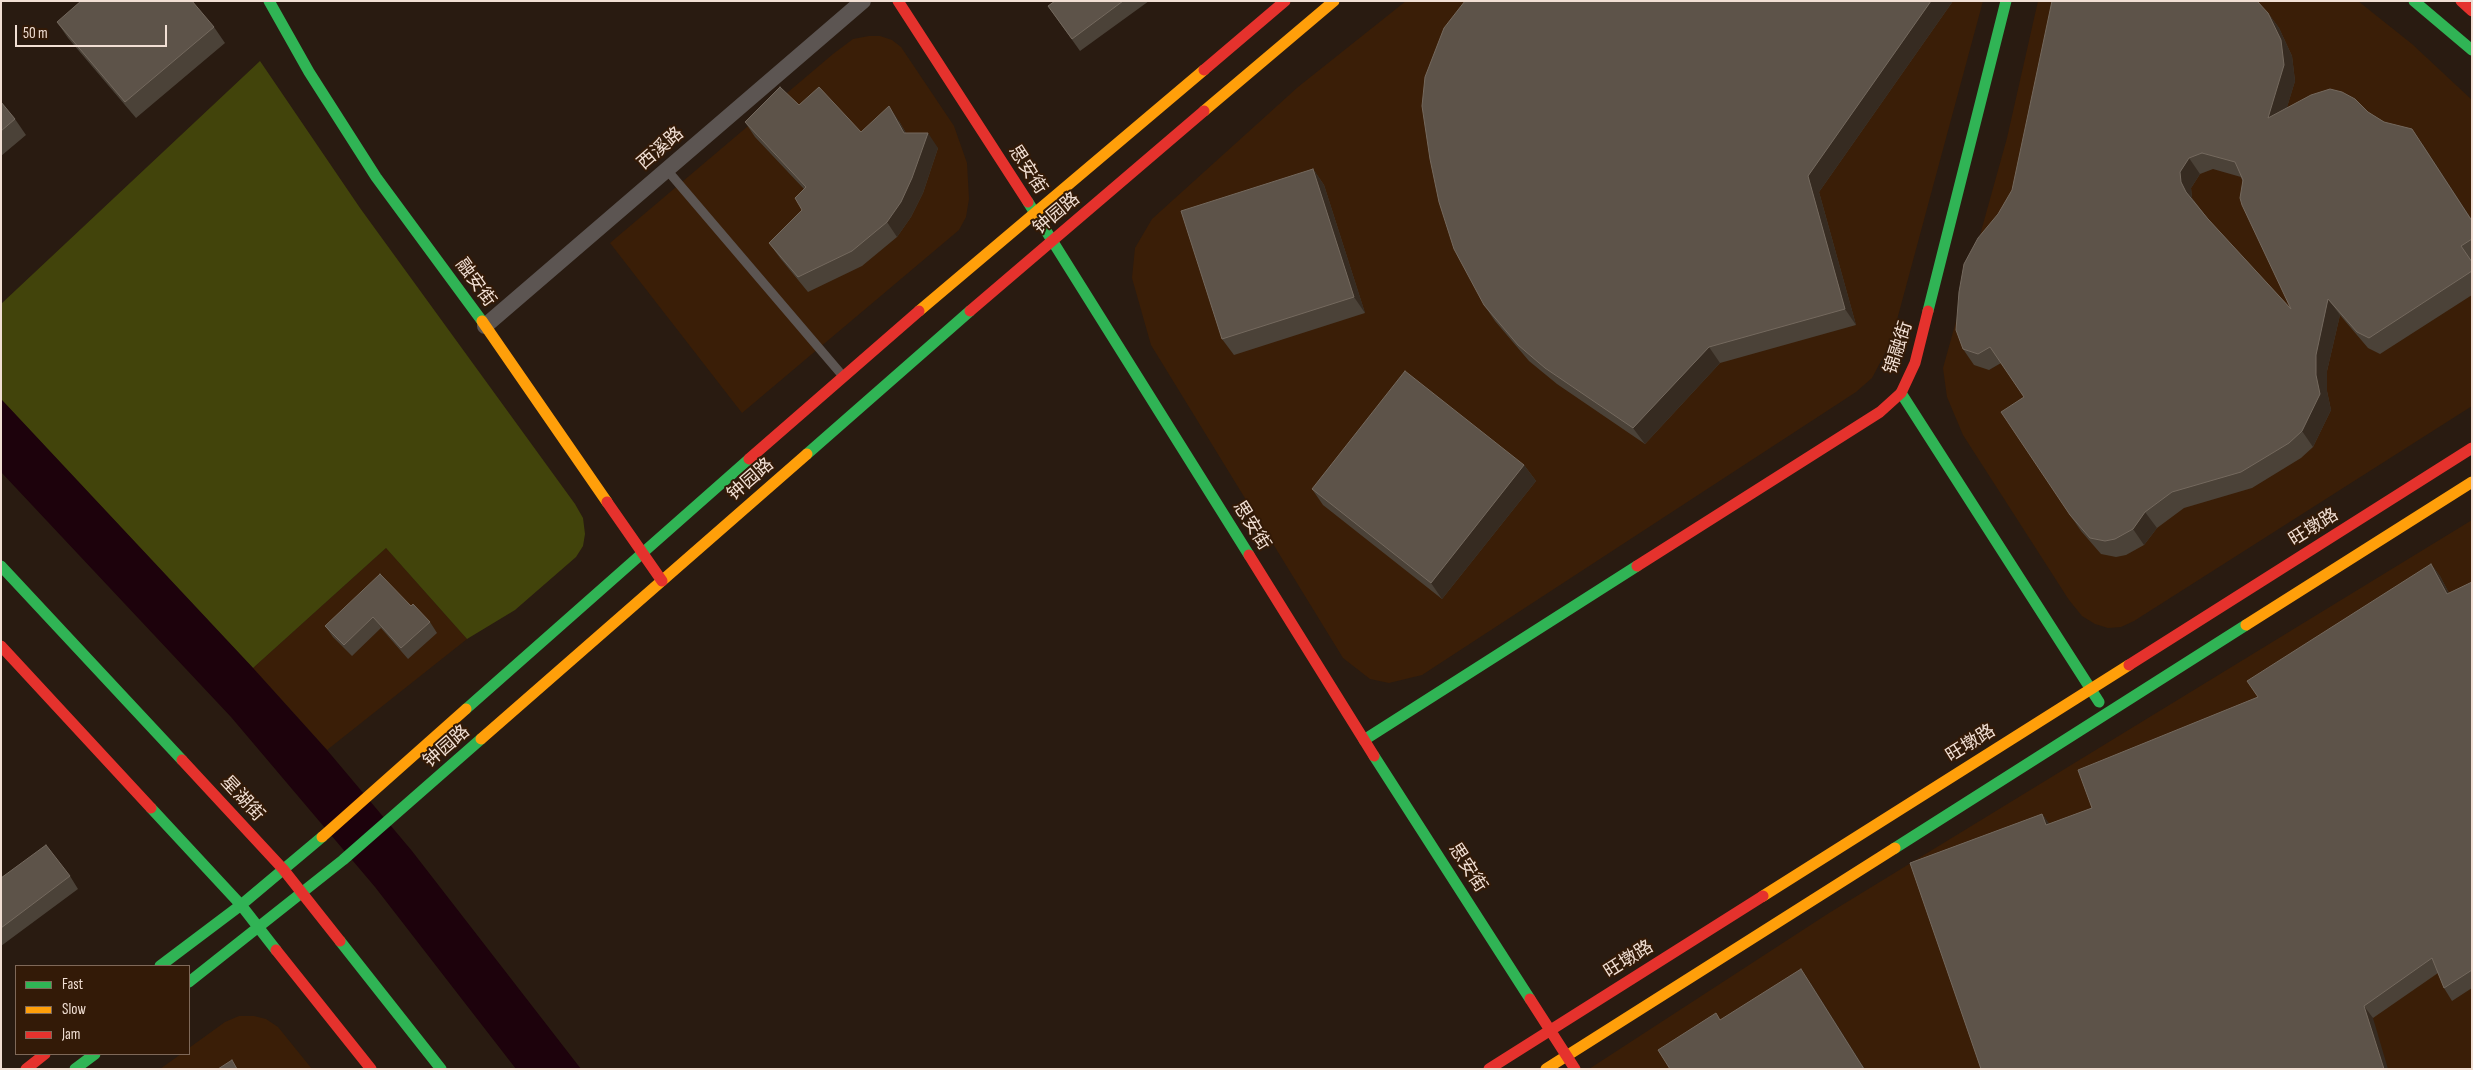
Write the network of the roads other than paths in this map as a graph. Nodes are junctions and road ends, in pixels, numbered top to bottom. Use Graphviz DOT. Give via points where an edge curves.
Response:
graph roads {
  1 [pos="269,1"];
  2 [pos="863,1"];
  3 [pos="898,1"];
  4 [pos="1285,1"];
  5 [pos="1334,1"];
  6 [pos="2006,1"];
  7 [pos="2414,1"];
  8 [pos="2461,1"];
  9 [pos="2472,11"];
  10 [pos="2472,50"];
  11 [pos="667,170"];
  12 [pos="1034,213"];
  13 [pos="1053,240"];
  14 [pos="485,326"];
  15 [pos="843,377"];
  16 [pos="1901,393"];
  17 [pos="2472,448"];
  18 [pos="2472,482"];
  19 [pos="642,552"];
  20 [pos="1,566"];
  21 [pos="662,581"];
  22 [pos="1,646"];
  23 [pos="2091,689"];
  24 [pos="2107,714"];
  25 [pos="1364,740"];
  26 [pos="283,869"];
  27 [pos="303,893"];
  28 [pos="241,905"];
  29 [pos="260,928"];
  30 [pos="161,965"];
  31 [pos="190,981"];
  32 [pos="1551,1030"];
  33 [pos="45,1055"];
  34 [pos="94,1055"];
  35 [pos="1567,1056"];
  36 [pos="26,1069"];
  37 [pos="75,1069"];
  38 [pos="371,1069"];
  39 [pos="441,1069"];
  40 [pos="1489,1069"];
  41 [pos="1546,1069"];
  42 [pos="1575,1069"];
  1 -- 14 [label="main road, 融安街" via="309,72 376,177"];
  2 -- 11 [label="street, 西溪路"];
  3 -- 12 [label="main road, 思安街"];
  4 -- 12 [label="main road, 钟园路"];
  5 -- 13 [label="main road, 钟园路"];
  6 -- 16 [label="main road, 锦融街" via="1915,363"];
  7 -- 10 [label="main road"];
  8 -- 9 [label="main road"];
  11 -- 14 [label="street, 西溪路"];
  11 -- 15 [label="lane"];
  12 -- 13 [label="main road, 思安街"];
  12 -- 15 [label="main road, 钟园路"];
  13 -- 21 [label="main road, 钟园路"];
  13 -- 25 [label="main road, 思安街"];
  14 -- 19 [label="main road, 融安街"];
  15 -- 19 [label="main road, 钟园路"];
  16 -- 23 [label="main road, 锦融街"];
  16 -- 25 [label="main road" via="1880,412"];
  17 -- 23 [label="main road, 旺墩路"];
  18 -- 24 [label="main road"];
  19 -- 21 [label="main road, 融安街"];
  19 -- 26 [label="main road, 钟园路" via="380,787"];
  20 -- 26 [label="main road, 星湖街"];
  21 -- 27 [label="main road, 钟园路"];
  22 -- 28 [label="main road"];
  23 -- 24 [label="main road, 锦融街"];
  23 -- 32 [label="main road, 旺墩路"];
  24 -- 35 [label="main road"];
  25 -- 32 [label="main road, 思安街"];
  26 -- 27 [label="main road, 星湖街"];
  26 -- 28 [label="main road, 钟园路"];
  27 -- 29 [label="main road, 钟园路"];
  27 -- 39 [label="main road, 星湖街"];
  28 -- 29 [label="main road"];
  28 -- 30 [label="main road, 钟园路"];
  29 -- 31 [label="main road, 钟园路"];
  29 -- 38 [label="main road"];
  32 -- 35 [label="main road, 思安街"];
  32 -- 40 [label="main road, 旺墩路"];
  33 -- 36 [label="main road"];
  34 -- 37 [label="main road"];
  35 -- 41 [label="main road"];
  35 -- 42 [label="main road, 思安街"];
}
